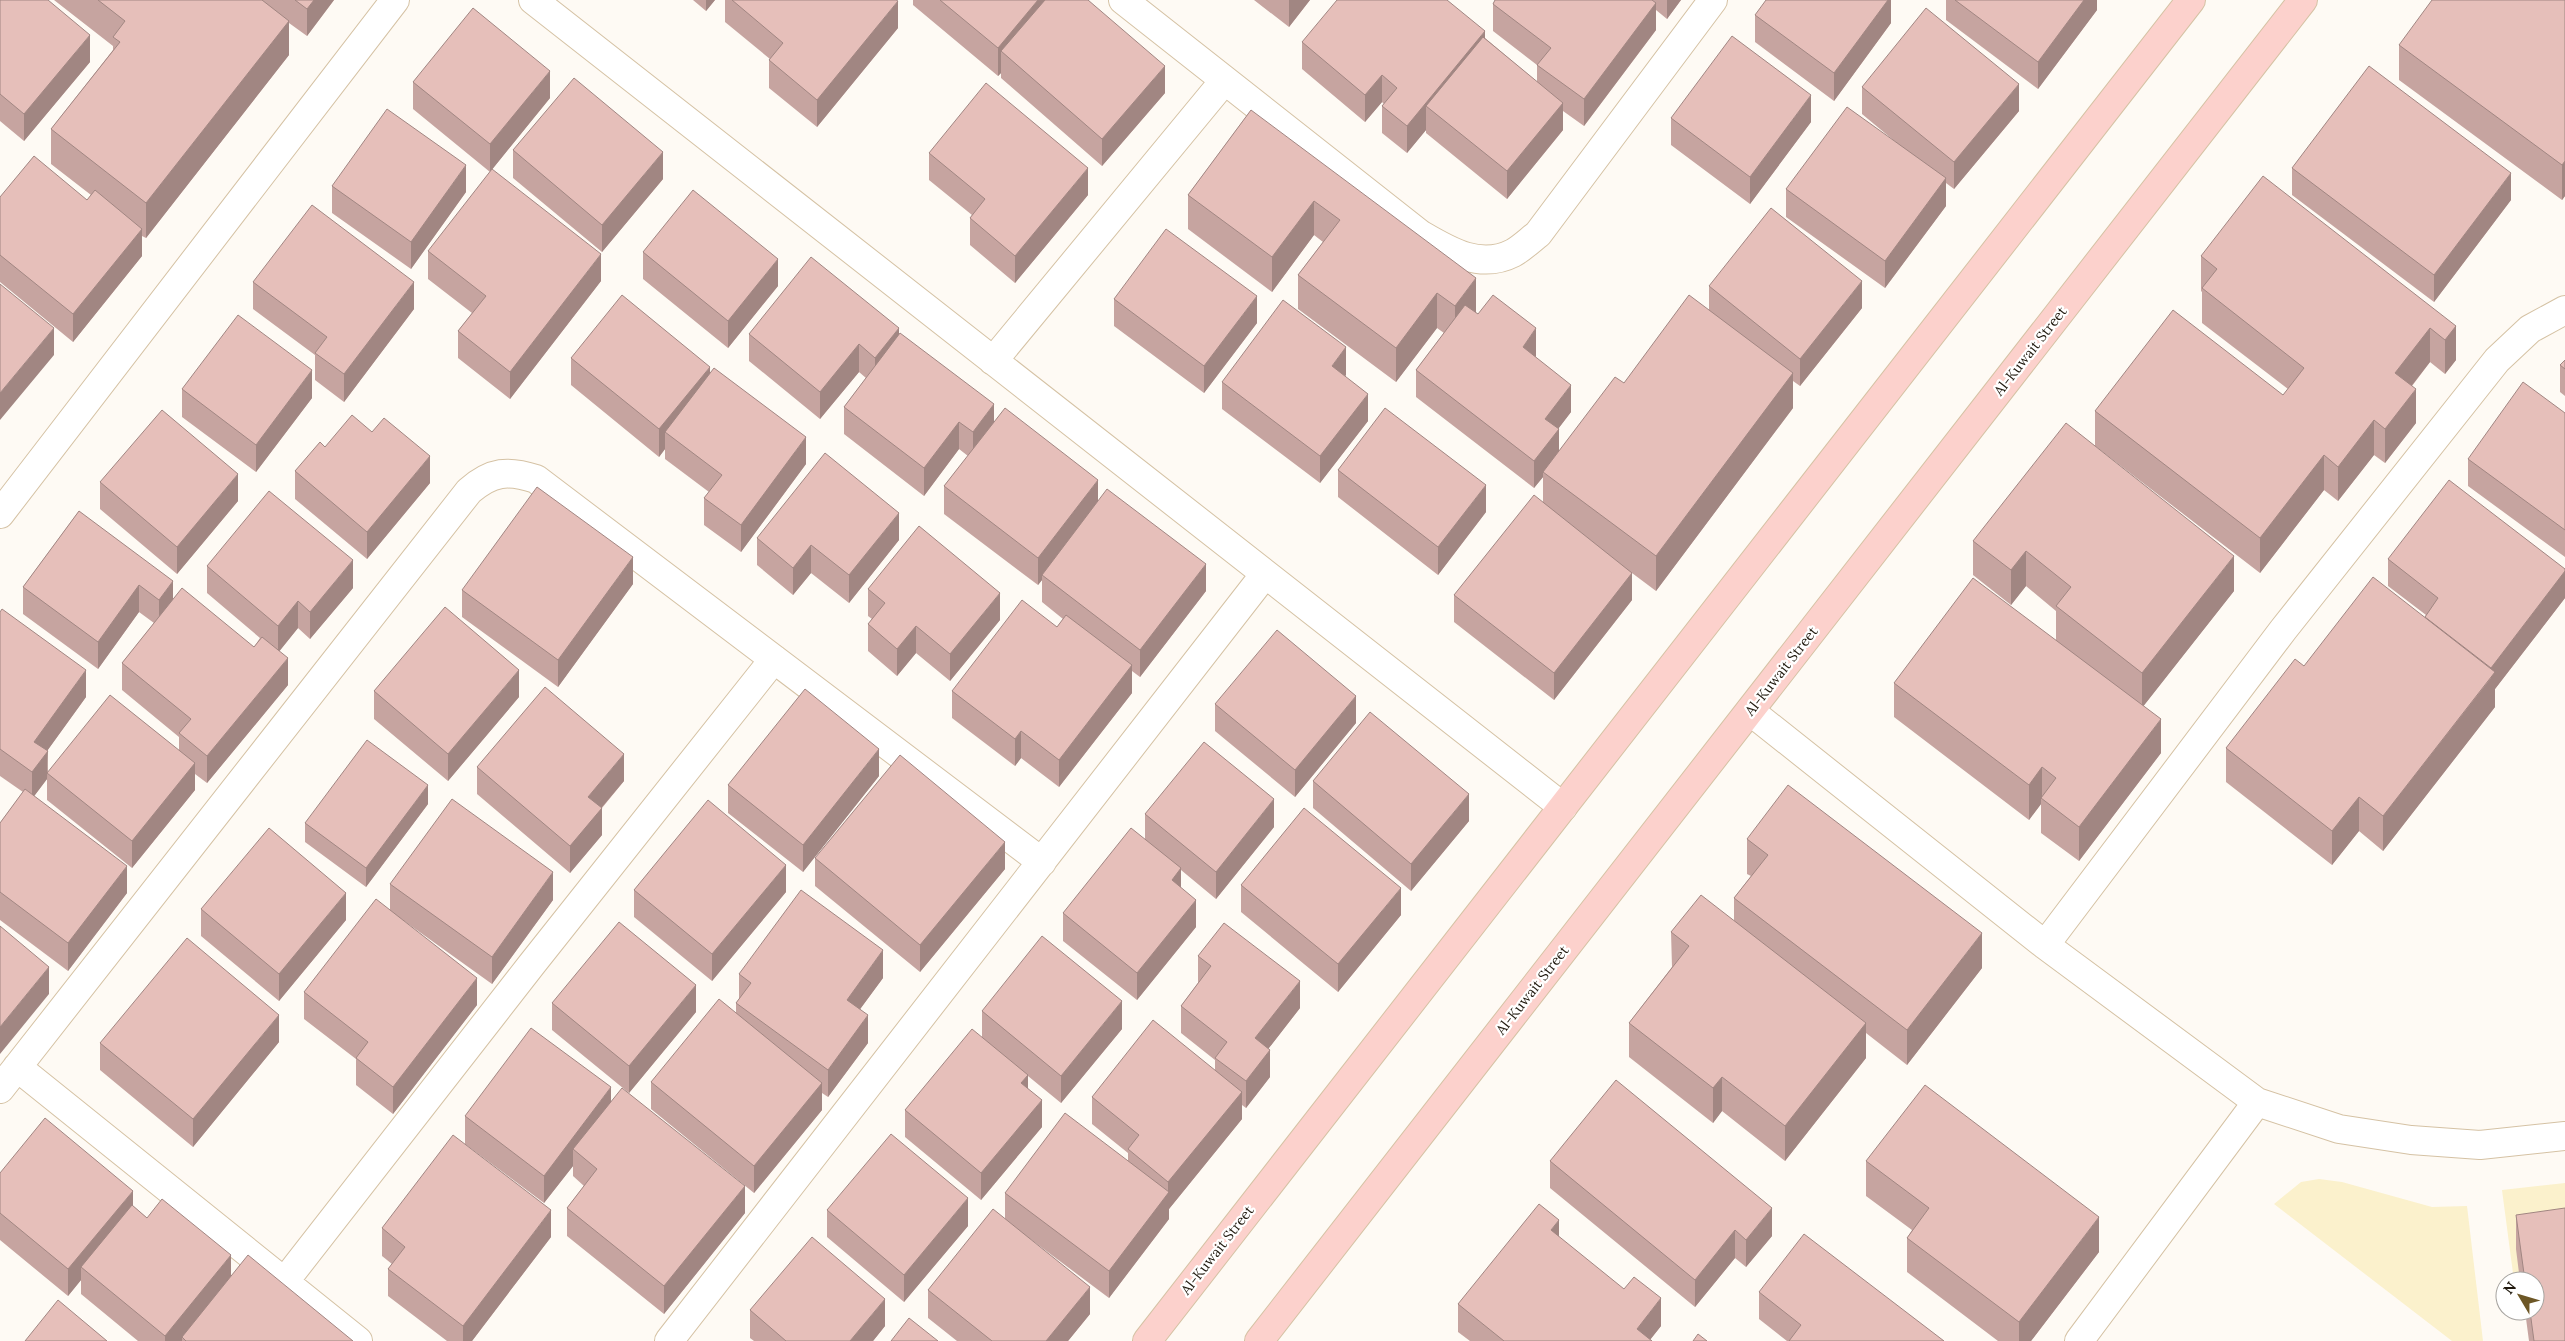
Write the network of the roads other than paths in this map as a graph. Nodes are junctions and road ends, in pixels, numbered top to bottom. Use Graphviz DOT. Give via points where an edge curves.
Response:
graph roads {
  1 [pos="395,0"];
  2 [pos="533,0"];
  3 [pos="1123,0"];
  4 [pos="1713,0"];
  5 [pos="2191,0"];
  6 [pos="2303,0"];
  7 [pos="1224,81"];
  8 [pos="2565,310"];
  9 [pos="993,360"];
  10 [pos="0,514"];
  11 [pos="1265,574"];
  12 [pos="774,659"];
  13 [pos="1750,710"];
  14 [pos="1563,807"];
  15 [pos="1042,862"];
  16 [pos="2044,945"];
  17 [pos="17,1067"];
  18 [pos="0,1089"];
  19 [pos="2257,1102"];
  20 [pos="2565,1136"];
  21 [pos="285,1282"];
  22 [pos="358,1341"];
  23 [pos="669,1341"];
  24 [pos="1147,1341"];
  25 [pos="1259,1341"];
  26 [pos="2078,1341"];
  1 -- 10 [label="street"];
  2 -- 9 [label="street"];
  3 -- 7 [label="street"];
  4 -- 7 [label="street" via="1538,234 1514,253 1490,260 1470,259 1420,234"];
  5 -- 14 [label="main road, Al-Kuwait Street"];
  6 -- 13 [label="main road, Al-Kuwait Street"];
  7 -- 9 [label="street"];
  8 -- 16 [label="street" via="2530,329 2498,360 2283,630"];
  9 -- 11 [label="street"];
  11 -- 14 [label="street"];
  11 -- 15 [label="street"];
  12 -- 15 [label="street"];
  12 -- 17 [label="street" via="536,479 517,473 483,480 469,491"];
  12 -- 21 [label="street"];
  13 -- 16 [label="street"];
  13 -- 25 [label="main road, Al-Kuwait Street"];
  14 -- 24 [label="main road, Al-Kuwait Street"];
  15 -- 23 [label="street"];
  16 -- 19 [label="street"];
  17 -- 18 [label="street"];
  17 -- 21 [label="street"];
  19 -- 20 [label="street" via="2339,1129 2411,1140 2480,1145"];
  19 -- 26 [label="street"];
  21 -- 22 [label="street"];
}
